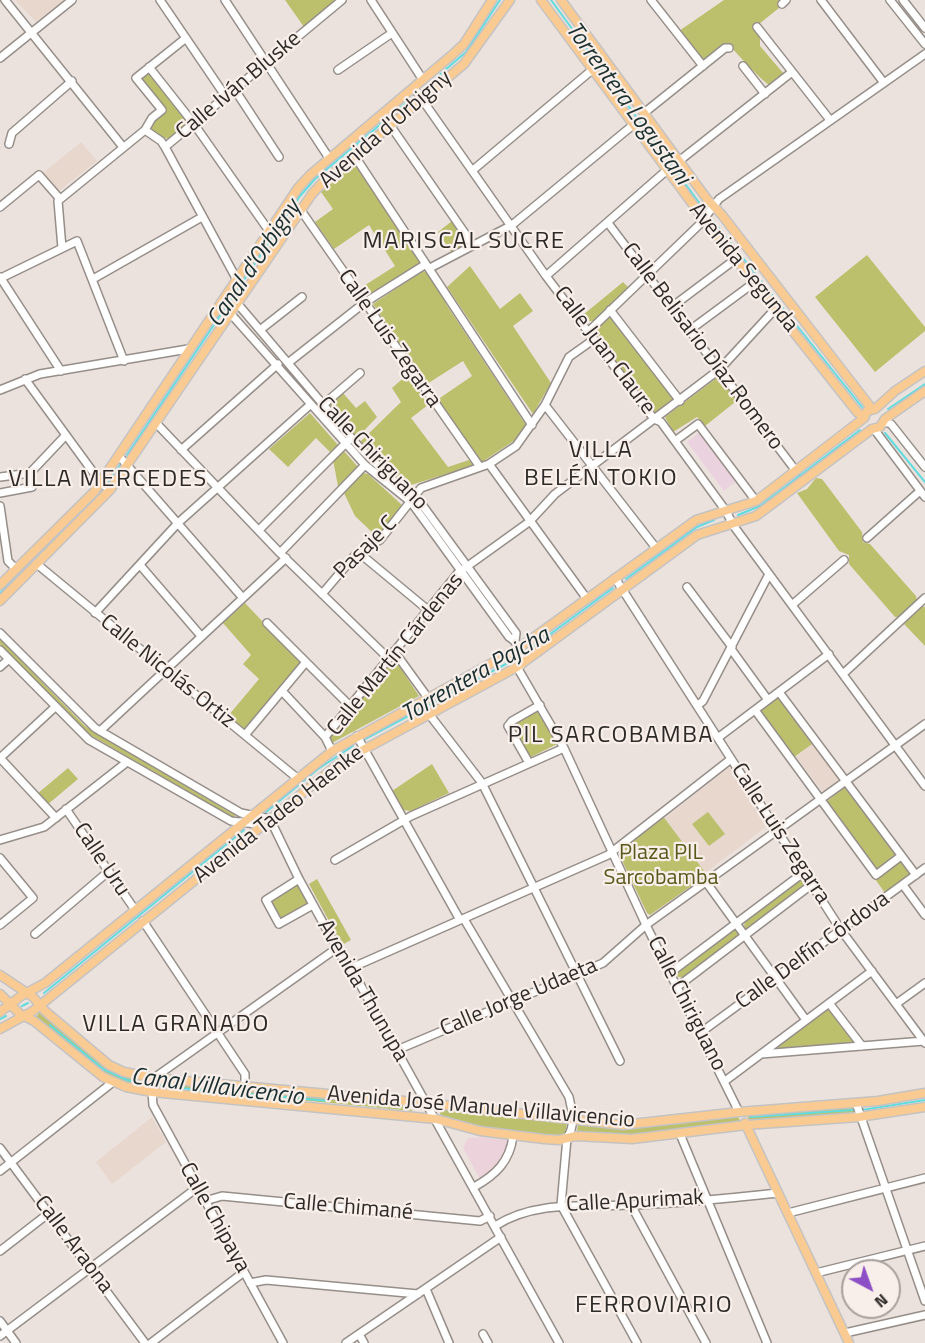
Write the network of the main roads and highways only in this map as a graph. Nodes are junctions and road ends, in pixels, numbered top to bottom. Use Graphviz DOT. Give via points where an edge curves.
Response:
graph roads {
  1 [pos="492,0"];
  2 [pos="510,0"];
  3 [pos="541,0"];
  4 [pos="561,0"];
  5 [pos="925,371"];
  6 [pos="925,376"];
  7 [pos="925,391"];
  8 [pos="890,396"];
  9 [pos="874,409"];
  10 [pos="864,417"];
  11 [pos="884,420"];
  12 [pos="873,429"];
  13 [pos="0,585"];
  14 [pos="0,601"];
  15 [pos="519,656"];
  16 [pos="360,742"];
  17 [pos="0,975"];
  18 [pos="0,994"];
  19 [pos="28,994"];
  20 [pos="11,1004"];
  21 [pos="40,1005"];
  22 [pos="0,1012"];
  23 [pos="25,1016"];
  24 [pos="0,1029"];
  25 [pos="925,1093"];
  26 [pos="925,1107"];
  27 [pos="740,1112"];
  28 [pos="746,1125"];
  29 [pos="849,1343"];
  1 -- 13 [label="main road, Avenida d'Orbigny" via="464,44 298,188 101,483"];
  2 -- 14 [label="main road, Avenida d'Orbigny" via="468,59 324,181 300,209 110,490"];
  3 -- 10 [label="main road, Avenida Segunda" via="703,218"];
  4 -- 9 [label="main road, Avenida Segunda" via="679,161"];
  5 -- 8 [label="main road"];
  6 -- 8 [label="main road"];
  7 -- 11 [label="main road"];
  8 -- 9 [label="main road"];
  9 -- 10 [label="main road"];
  9 -- 11 [label="main road" via="882,413"];
  10 -- 12 [label="main road" via="866,425"];
  10 -- 15 [label="main road, Avenida Tadeo Haenke" via="756,501 696,520 587,599"];
  11 -- 12 [label="main road"];
  12 -- 15 [label="main road, Avenida Tadeo Haenke" via="768,509 733,525 702,533 623,590"];
  15 -- 16 [label="main road, Avenida Tadeo Haenke" via="428,698"];
  15 -- 16 [label="main road, Avenida Tadeo Haenke" via="429,714"];
  16 -- 19 [label="main road, Avenida Tadeo Haenke" via="332,751"];
  16 -- 21 [label="main road, Avenida Tadeo Haenke" via="268,823"];
  17 -- 19 [label="main road, Avenida José Manuel Villavicencio"];
  18 -- 20 [label="main road, Avenida José Manuel Villavicencio"];
  19 -- 20 [label="main road, Avenida Tadeo Haenke"];
  19 -- 21 [label="main road, Avenida José Manuel Villavicencio"];
  20 -- 22 [label="main road, Avenida Tadeo Haenke"];
  20 -- 23 [label="main road, Avenida José Manuel Villavicencio"];
  21 -- 23 [label="main road, Avenida Tadeo Haenke"];
  21 -- 27 [label="main road, Avenida José Manuel Villavicencio" via="109,1065 154,1078 636,1125"];
  23 -- 24 [label="main road, Avenida Tadeo Haenke"];
  23 -- 28 [label="main road, Avenida José Manuel Villavicencio" via="113,1082 152,1092 436,1119 480,1131 544,1139 632,1139"];
  25 -- 27 [label="main road, Avenida José Manuel Villavicencio"];
  26 -- 28 [label="main road, Avenida José Manuel Villavicencio" via="859,1117"];
  27 -- 28 [label="main road, Calle Chiriguano"];
  28 -- 29 [label="main road, Calle Chiriguano"];
}
